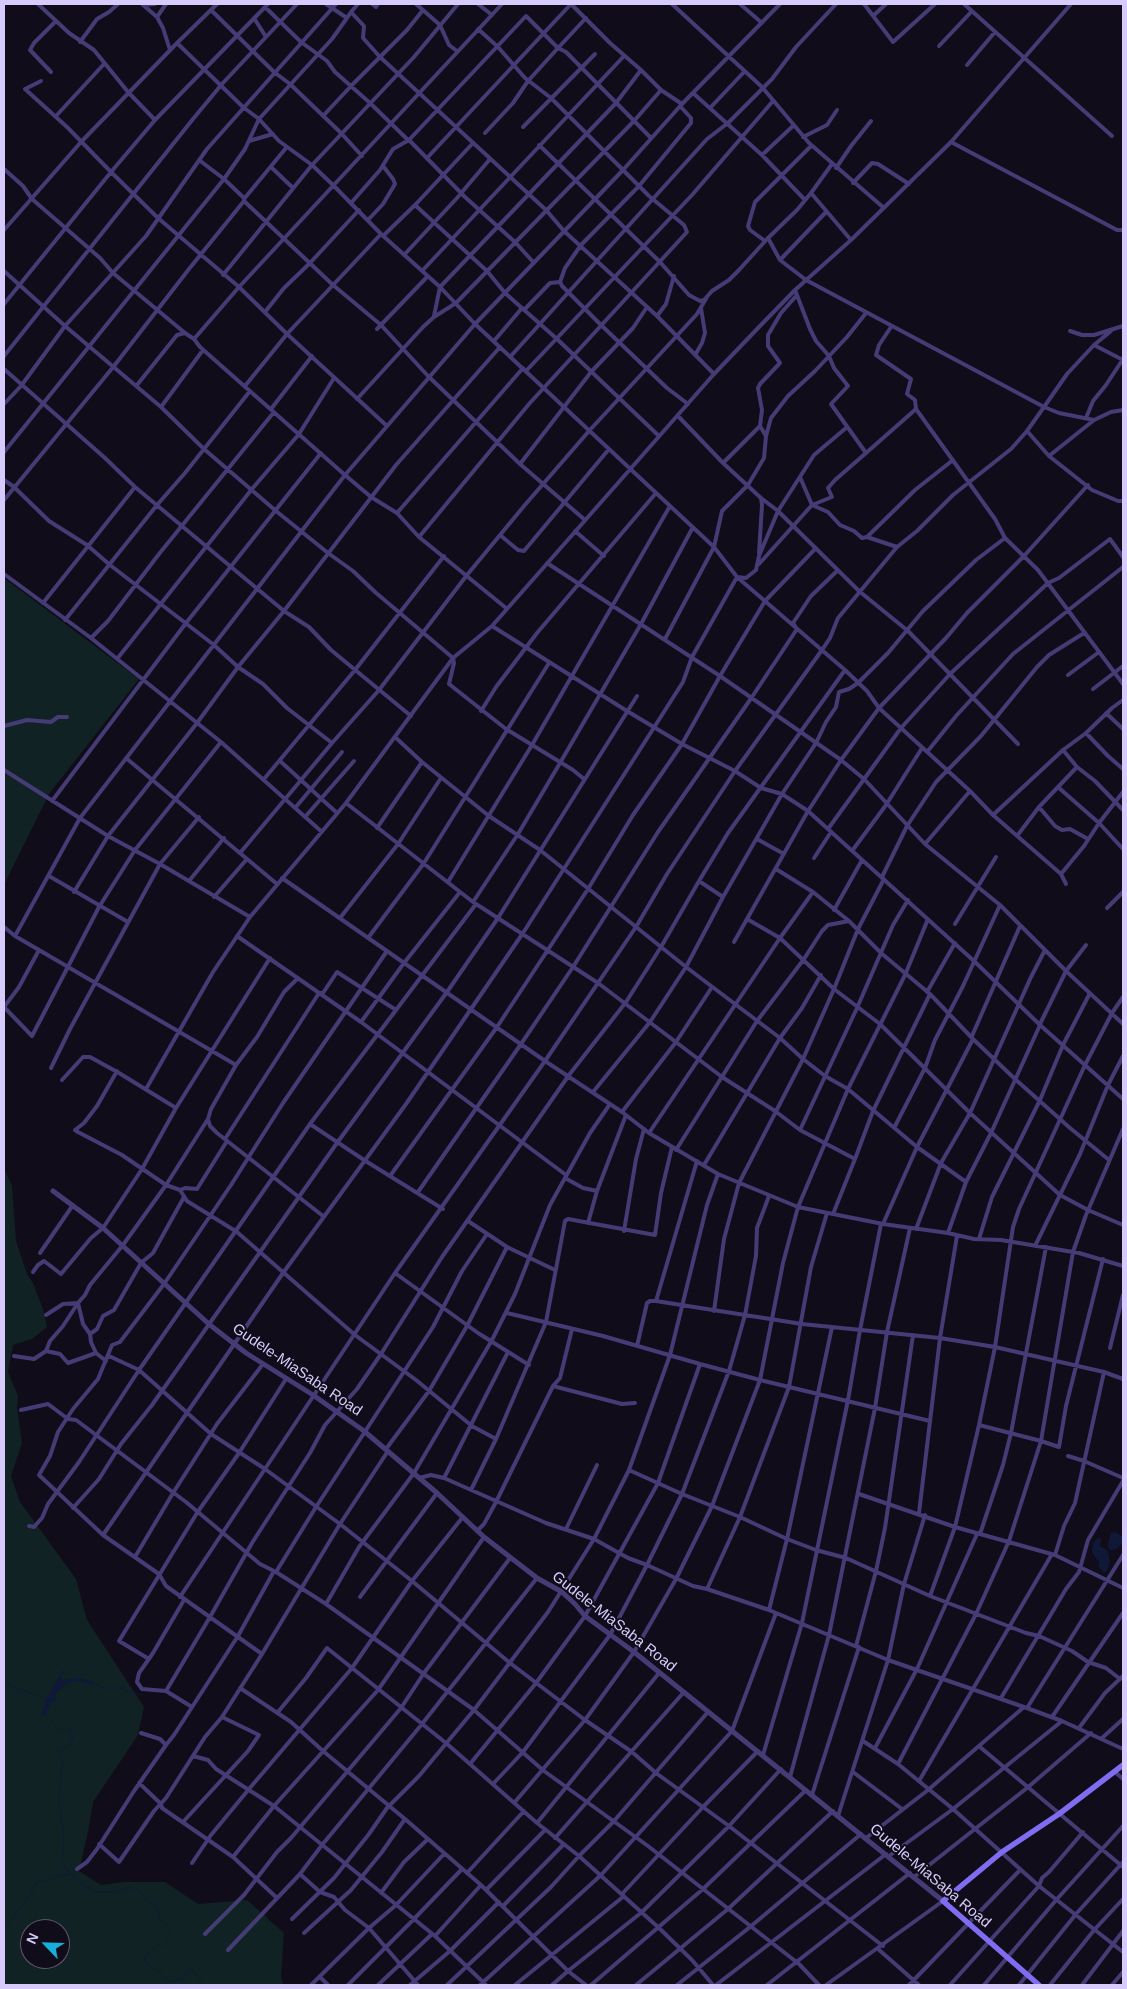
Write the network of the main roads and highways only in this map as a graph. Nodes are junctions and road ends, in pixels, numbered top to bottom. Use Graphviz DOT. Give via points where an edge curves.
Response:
graph roads {
  1 [pos="1123,1764"];
  2 [pos="1039,1985"];
  1 -- 2 [label="main road, Gudele-MiaSaba Road" via="1059,1814 1002,1852 943,1901"];
}
